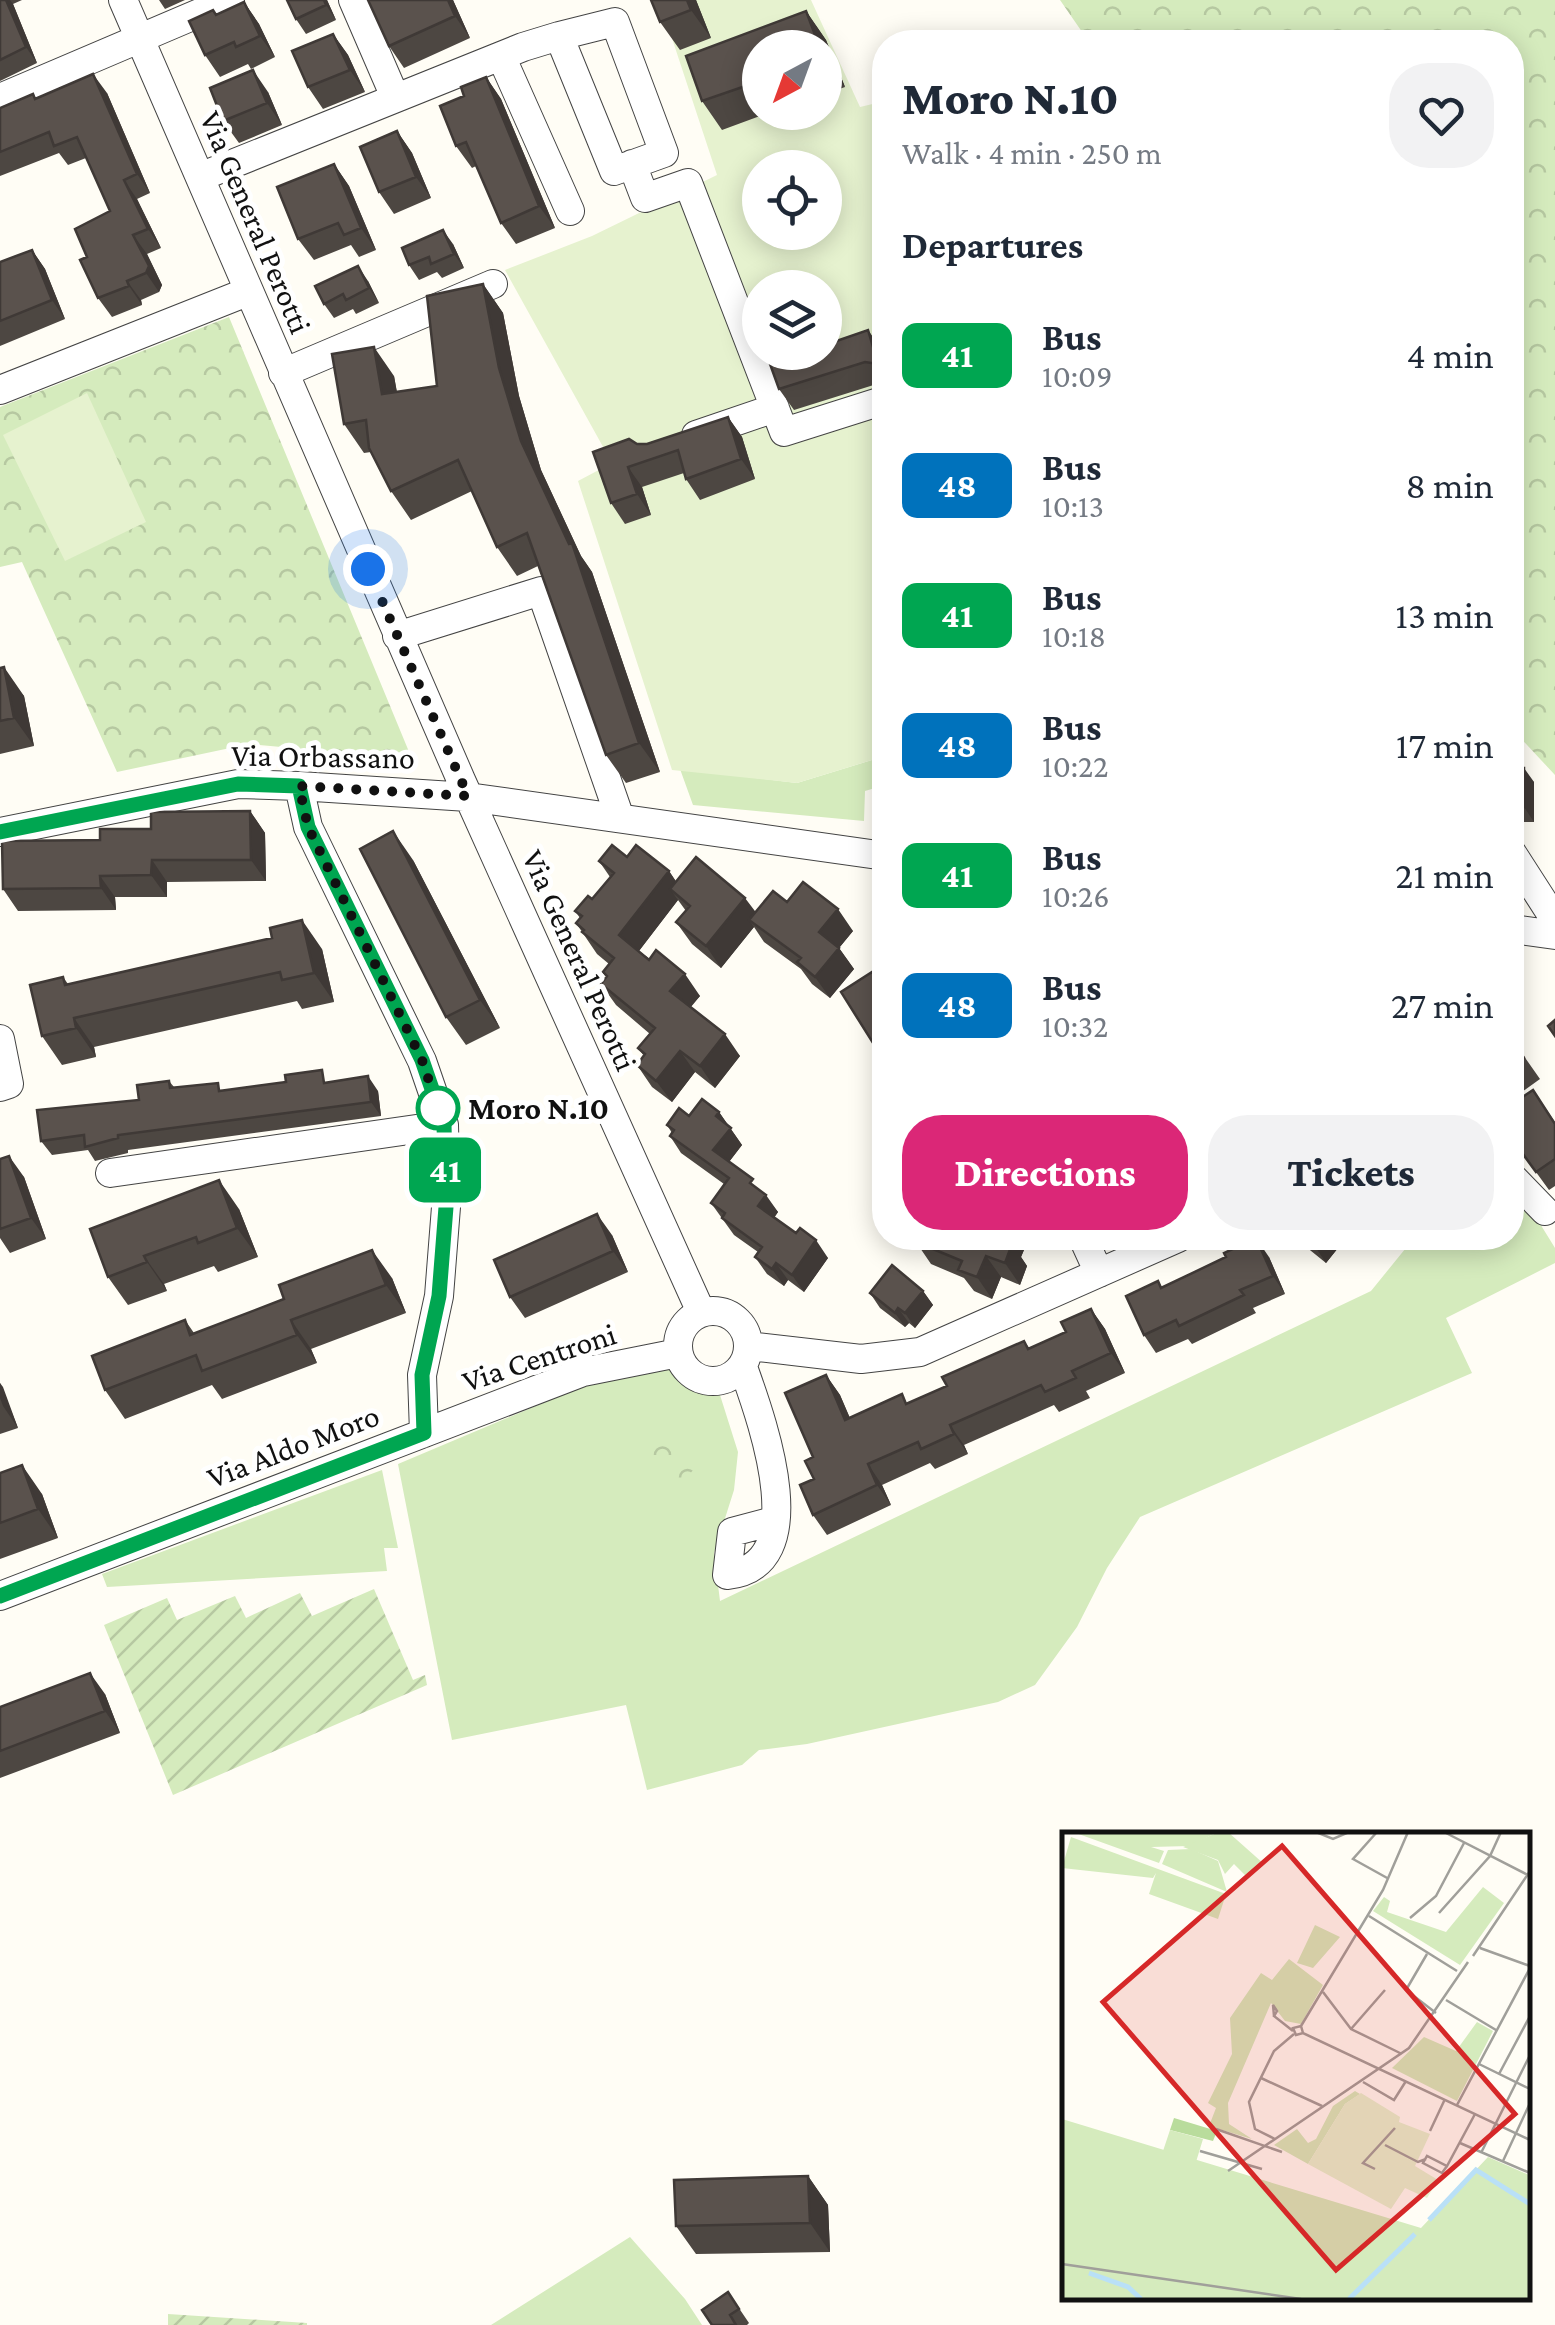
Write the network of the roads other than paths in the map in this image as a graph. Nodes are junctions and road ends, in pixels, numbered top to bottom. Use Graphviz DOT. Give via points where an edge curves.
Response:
graph roads {
  1 [pos="123,0"];
  2 [pos="230,0"];
  3 [pos="352,0"];
  4 [pos="559,36"];
  5 [pos="140,38"];
  6 [pos="512,51"];
  7 [pos="0,98"];
  8 [pos="395,98"];
  9 [pos="664,153"];
  10 [pos="632,164"];
  11 [pos="200,177"];
  12 [pos="688,183"];
  13 [pos="570,211"];
  14 [pos="493,284"];
  15 [pos="247,292"];
  16 [pos="283,374"];
  17 [pos="0,390"];
  18 [pos="872,404"];
  19 [pos="775,408"];
  20 [pos="673,442"];
  21 [pos="398,636"];
  22 [pos="299,786"];
  23 [pos="468,796"];
  24 [pos="620,818"];
  25 [pos="0,832"];
  26 [pos="872,854"];
  27 [pos="1524,872"];
  28 [pos="1555,920"];
  29 [pos="1524,931"];
  30 [pos="1555,935"];
  31 [pos="0,1039"];
  32 [pos="4,1085"];
  33 [pos="444,1124"];
  34 [pos="110,1173"];
  35 [pos="1524,1189"];
  36 [pos="1545,1211"];
  37 [pos="1088,1250"];
  38 [pos="1151,1250"];
  39 [pos="1099,1273"];
  40 [pos="701,1312"];
  41 [pos="678,1353"];
  42 [pos="746,1356"];
  43 [pos="424,1433"];
  44 [pos="774,1521"];
  45 [pos="0,1596"];
  1 -- 5 [label="street, Via General Perotti"];
  2 -- 5 [label="street"];
  3 -- 8 [label="street"];
  4 -- 6 [label="street"];
  4 -- 9 [label="street" via="615,22"];
  4 -- 10 [label="street" via="614,171"];
  5 -- 7 [label="street"];
  5 -- 11 [label="street, Via General Perotti"];
  6 -- 8 [label="street"];
  6 -- 13 [label="street"];
  8 -- 11 [label="street"];
  9 -- 10 [label="street"];
  9 -- 12 [label="street" via="676,150"];
  10 -- 12 [label="street" via="646,198"];
  11 -- 15 [label="street, Via General Perotti"];
  12 -- 19 [label="street"];
  14 -- 16 [label="street"];
  15 -- 16 [label="street, Via General Perotti"];
  15 -- 17 [label="street"];
  16 -- 21 [label="street, Via General Perotti"];
  18 -- 19 [label="street" via="784,432"];
  19 -- 20 [label="street"];
  21 -- 23 [label="street, Via General Perotti"];
  21 -- 24 [label="street" via="541,591"];
  22 -- 23 [label="street, Via Orbassano"];
  22 -- 25 [label="street, Via Orbassano" via="238,784"];
  22 -- 33 [label="street, Via Aldo Moro" via="308,827 422,1060"];
  23 -- 24 [label="street, Via Orbassano"];
  23 -- 40 [label="street, Via General Perotti"];
  24 -- 26 [label="street, Via Orbassano"];
  27 -- 28 [label="street"];
  29 -- 30 [label="street"];
  31 -- 32 [label="street"];
  33 -- 34 [label="street"];
  33 -- 43 [label="street, Via Aldo Moro" via="446,1207 439,1296 422,1375"];
  35 -- 36 [label="street"];
  37 -- 39 [label="street"];
  38 -- 39 [label="street"];
  39 -- 42 [label="street" via="920,1352 861,1359"];
  40 -- 41 [label="street" via="683,1326"];
  40 -- 42 [label="street" via="727,1312 740,1321"];
  41 -- 42 [label="street" via="700,1379 716,1382"];
  41 -- 43 [label="street, Via Centroni" via="583,1372"];
  42 -- 44 [label="street" via="776,1479"];
  43 -- 45 [label="street, Via Aldo Moro"];
}
